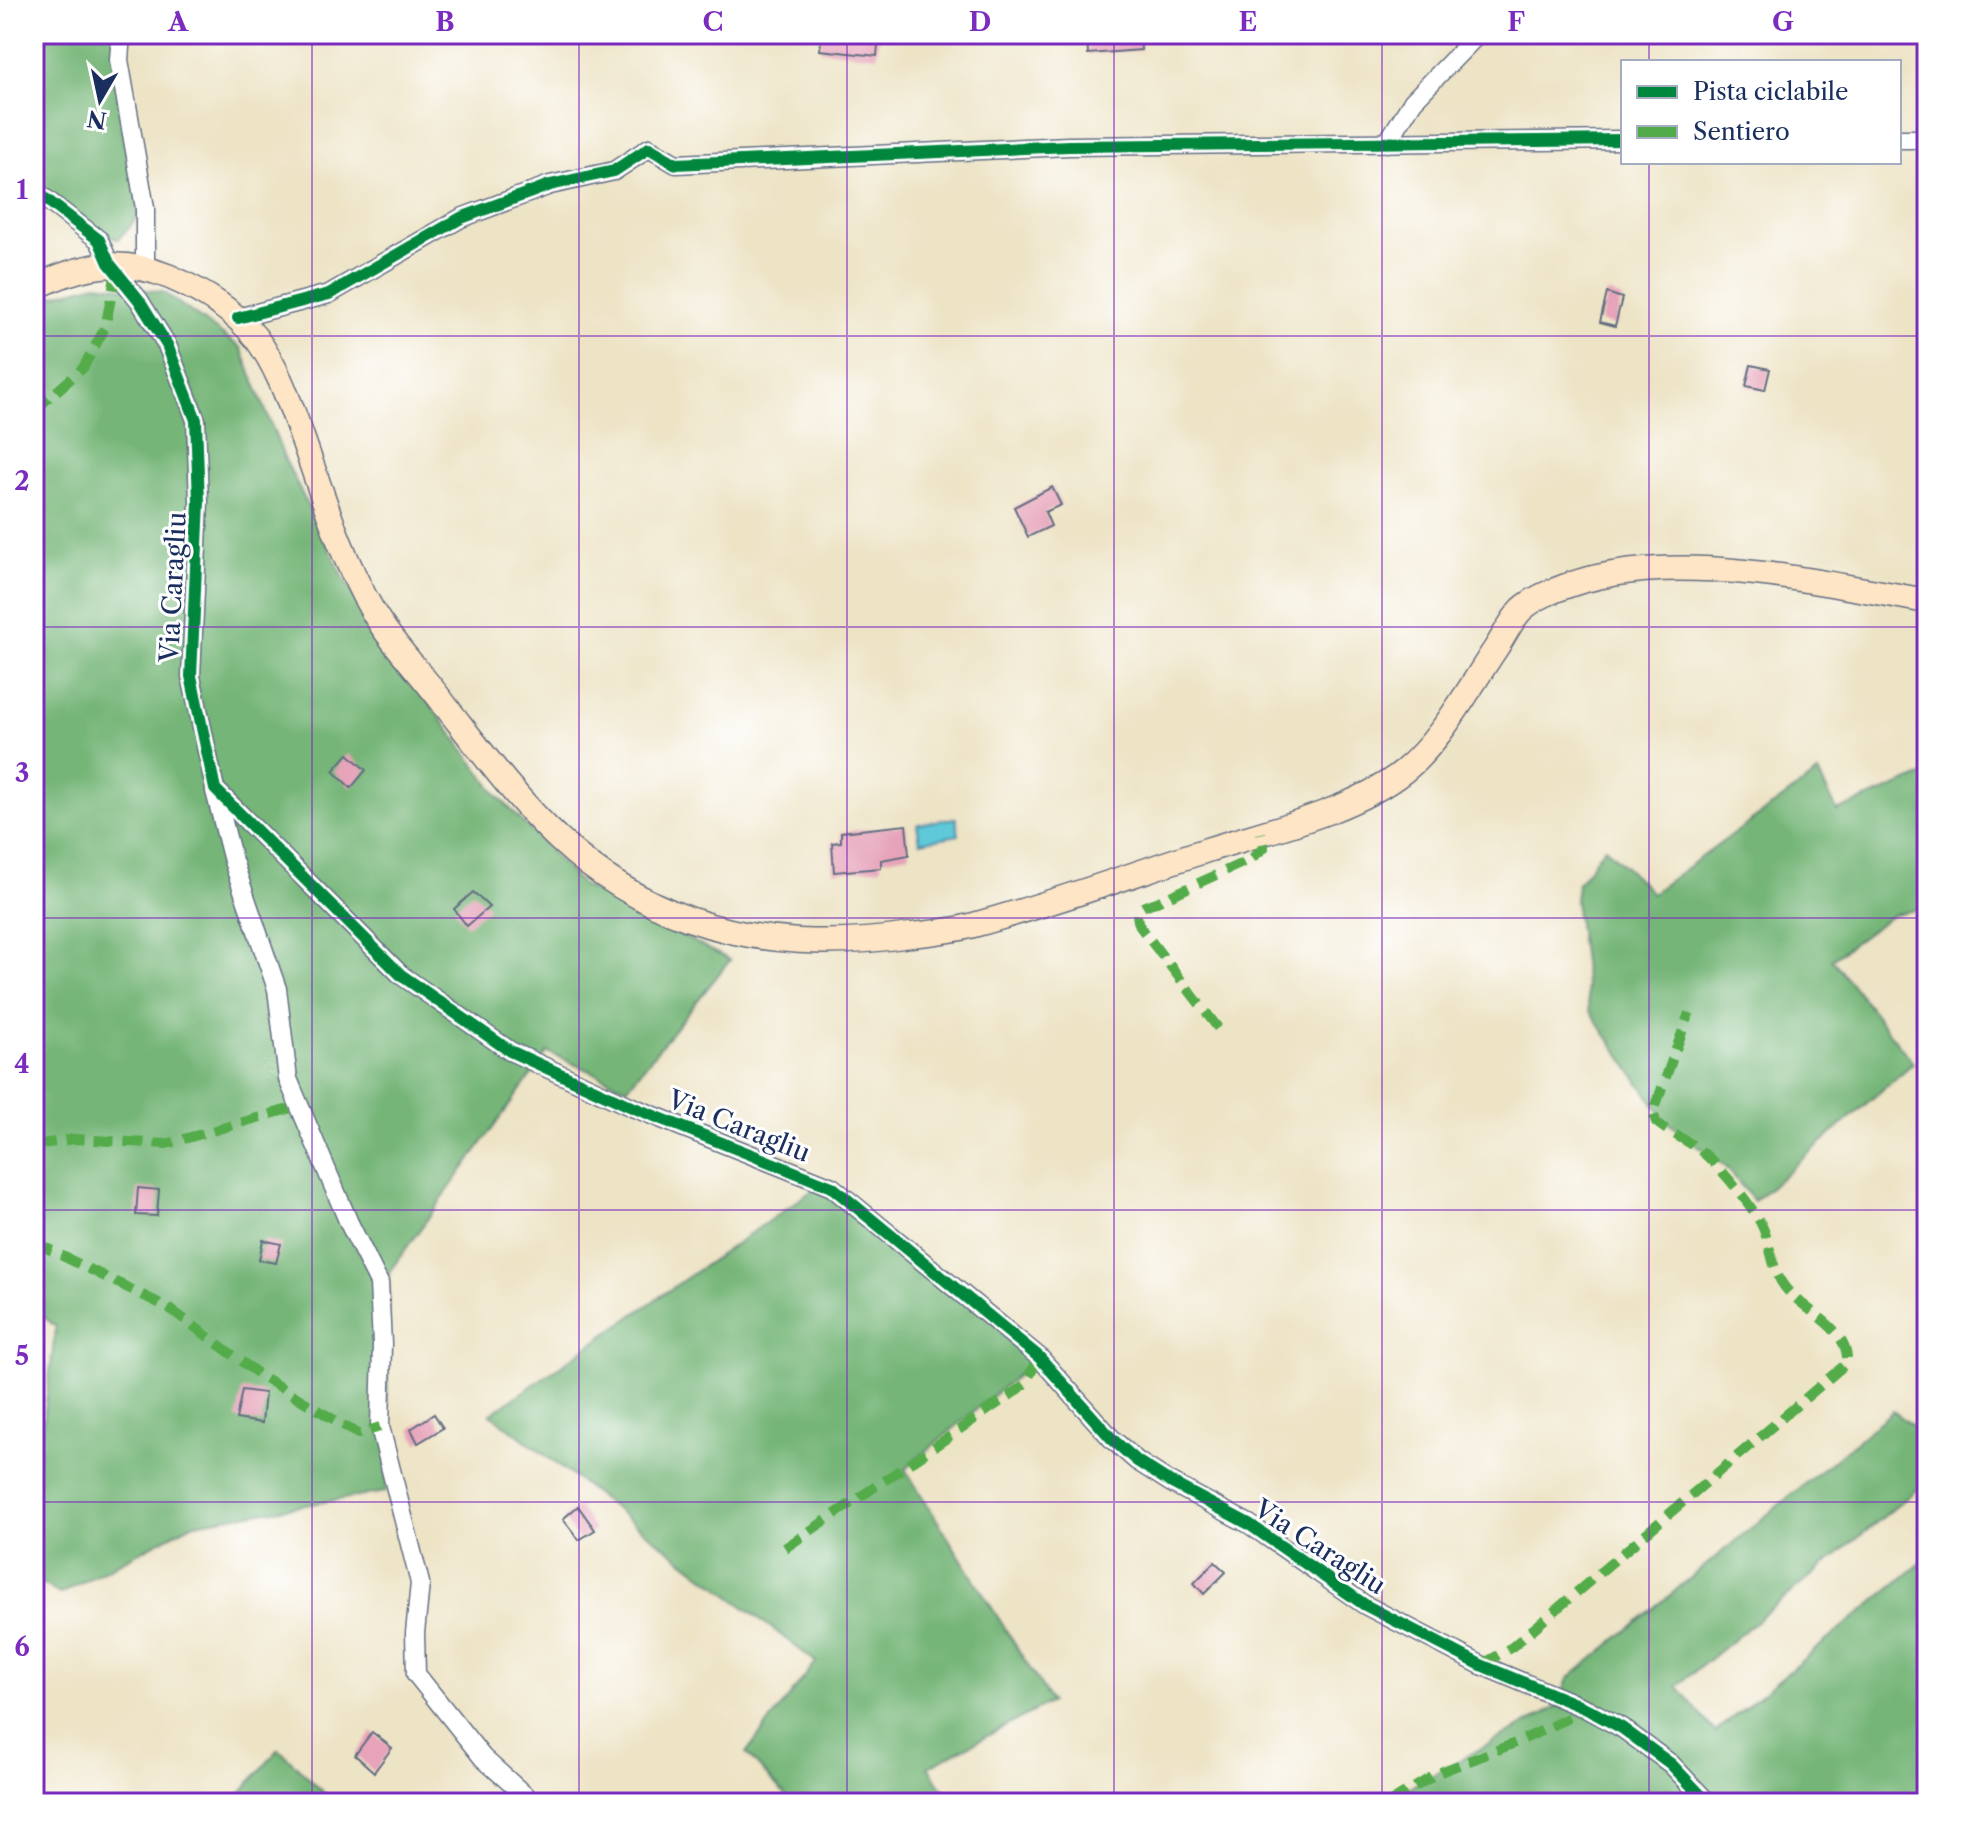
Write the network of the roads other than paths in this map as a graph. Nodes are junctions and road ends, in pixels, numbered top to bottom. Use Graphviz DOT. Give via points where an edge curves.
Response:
graph roads {
  1 [pos="121,34"];
  2 [pos="1478,34"];
  3 [pos="1901,139"];
  4 [pos="1927,139"];
  5 [pos="1621,140"];
  6 [pos="1387,143"];
  7 [pos="34,190"];
  8 [pos="109,263"];
  9 [pos="145,268"];
  10 [pos="34,288"];
  11 [pos="238,318"];
  12 [pos="1927,601"];
  13 [pos="215,789"];
  14 [pos="533,1803"];
  15 [pos="1708,1803"];
  1 -- 9 [label="street" via="119,60 145,208"];
  2 -- 6 [label="street" via="1413,101"];
  3 -- 4 [label="street"];
  5 -- 6 [label="street"];
  6 -- 11 [label="street" via="1069,146 676,164 649,148 614,171 550,185 461,218 329,294"];
  7 -- 8 [label="street, Via Caragliu" via="99,240"];
  8 -- 9 [label="main road"];
  8 -- 10 [label="main road" via="62,274"];
  8 -- 13 [label="street, Via Caragliu" via="167,345 196,420 199,502 191,676"];
  9 -- 11 [label="main road" via="200,291"];
  11 -- 12 [label="main road" via="269,358 338,539 373,612 519,798 561,843 603,877 685,917 755,937 798,943 867,941 964,928 1363,797 1412,764 1449,719 1523,608 1584,580 1661,568 1749,574"];
  13 -- 14 [label="street" via="233,861 277,989 288,1079 379,1283 380,1427 420,1583 416,1674 483,1758"];
  13 -- 15 [label="street, Via Caragliu" via="401,975 510,1051 632,1107 832,1187 1039,1357 1137,1461 1249,1524 1365,1605 1481,1665 1622,1728 1671,1764"];
}
